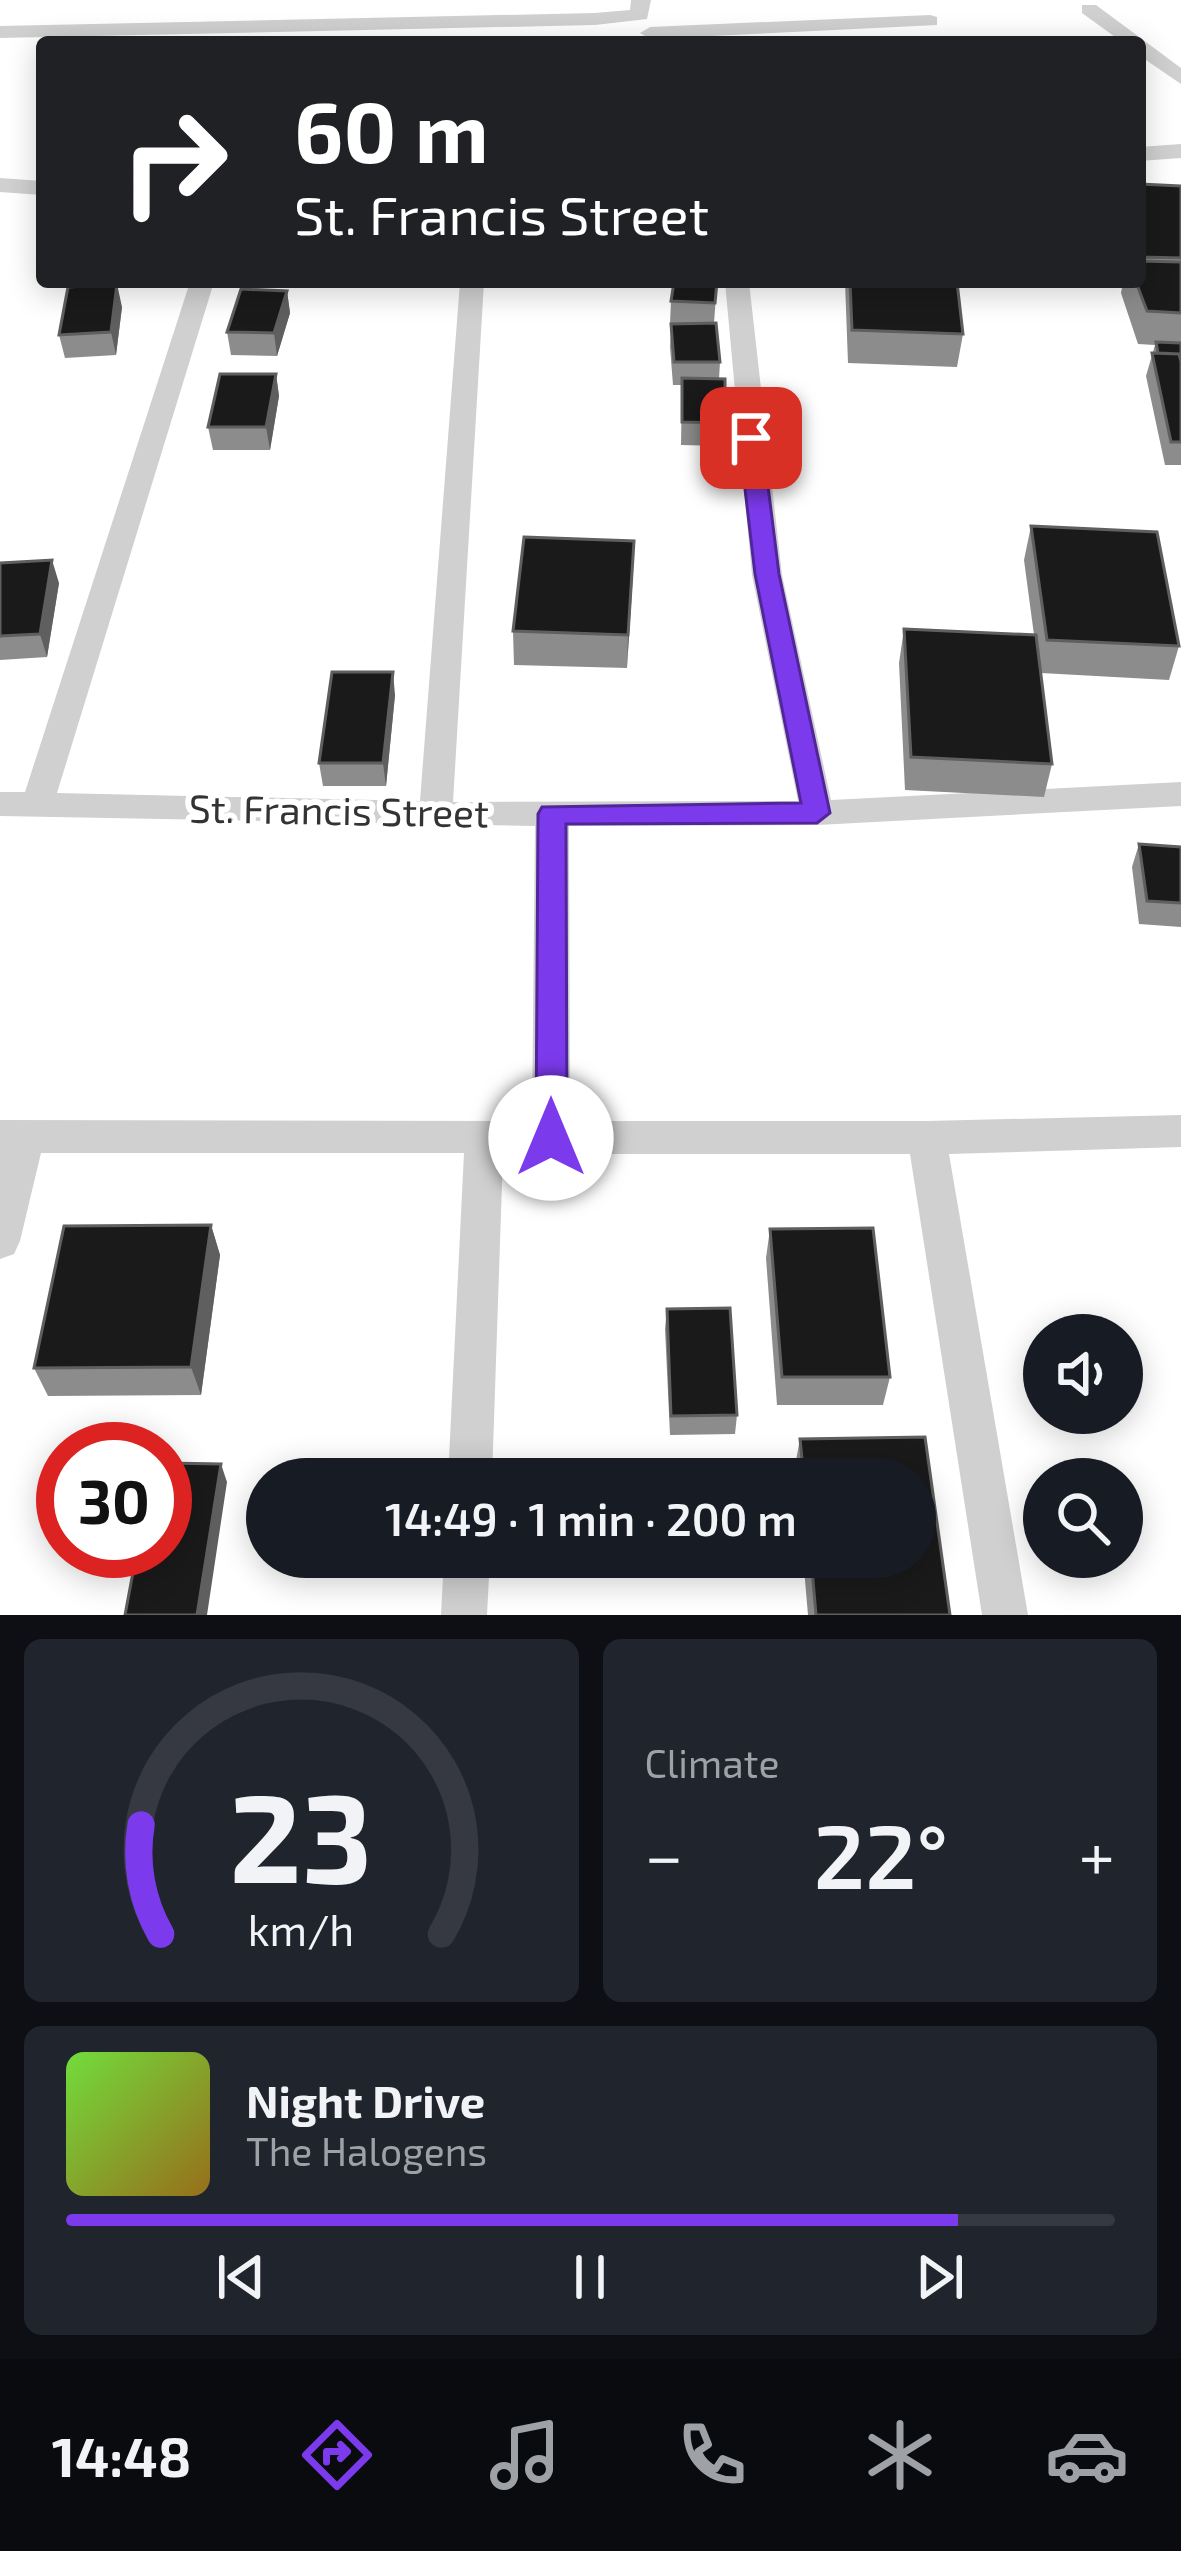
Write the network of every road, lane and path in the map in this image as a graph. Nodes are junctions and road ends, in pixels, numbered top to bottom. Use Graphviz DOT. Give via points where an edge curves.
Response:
graph roads {
  1 [pos="376,0"];
  2 [pos="1089,9"];
  3 [pos="930,21"];
  4 [pos="646,23"];
  5 [pos="371,26"];
  6 [pos="0,32"];
  7 [pos="1126,36"];
  8 [pos="1146,51"];
  9 [pos="1181,77"];
  10 [pos="1181,152"];
  11 [pos="1146,154"];
  12 [pos="0,185"];
  13 [pos="36,188"];
  14 [pos="200,288"];
  15 [pos="472,288"];
  16 [pos="738,288"];
  17 [pos="1181,794"];
  18 [pos="0,804"];
  19 [pos="37,806"];
  20 [pos="817,813"];
  21 [pos="436,814"];
  22 [pos="552,814"];
  23 [pos="1181,1131"];
  24 [pos="13,1136"];
  25 [pos="484,1138"];
  26 [pos="551,1138"];
  27 [pos="927,1138"];
  28 [pos="0,1241"];
  29 [pos="471,1458"];
  30 [pos="465,1578"];
  31 [pos="464,1615"];
  32 [pos="1005,1615"];
  1 -- 5 [label="street"];
  2 -- 7 [label="street"];
  3 -- 4 [label="street"];
  4 -- 5 [label="street"];
  5 -- 6 [label="street"];
  8 -- 9 [label="street"];
  10 -- 11 [label="street"];
  12 -- 13 [label="street"];
  14 -- 19 [label="street"];
  15 -- 21 [label="street"];
  16 -- 20 [label="street" via="767,574"];
  17 -- 20 [label="street, St. Francis Street"];
  18 -- 19 [label="street, St. Francis Street"];
  19 -- 21 [label="street, St. Francis Street"];
  20 -- 22 [label="street, St. Francis Street"];
  21 -- 22 [label="street, St. Francis Street"];
  22 -- 26 [label="street"];
  23 -- 27 [label="street"];
  24 -- 25 [label="street"];
  24 -- 28 [label="street"];
  25 -- 26 [label="street"];
  25 -- 29 [label="street"];
  26 -- 27 [label="street"];
  27 -- 32 [label="street"];
  30 -- 31 [label="street"];
}
